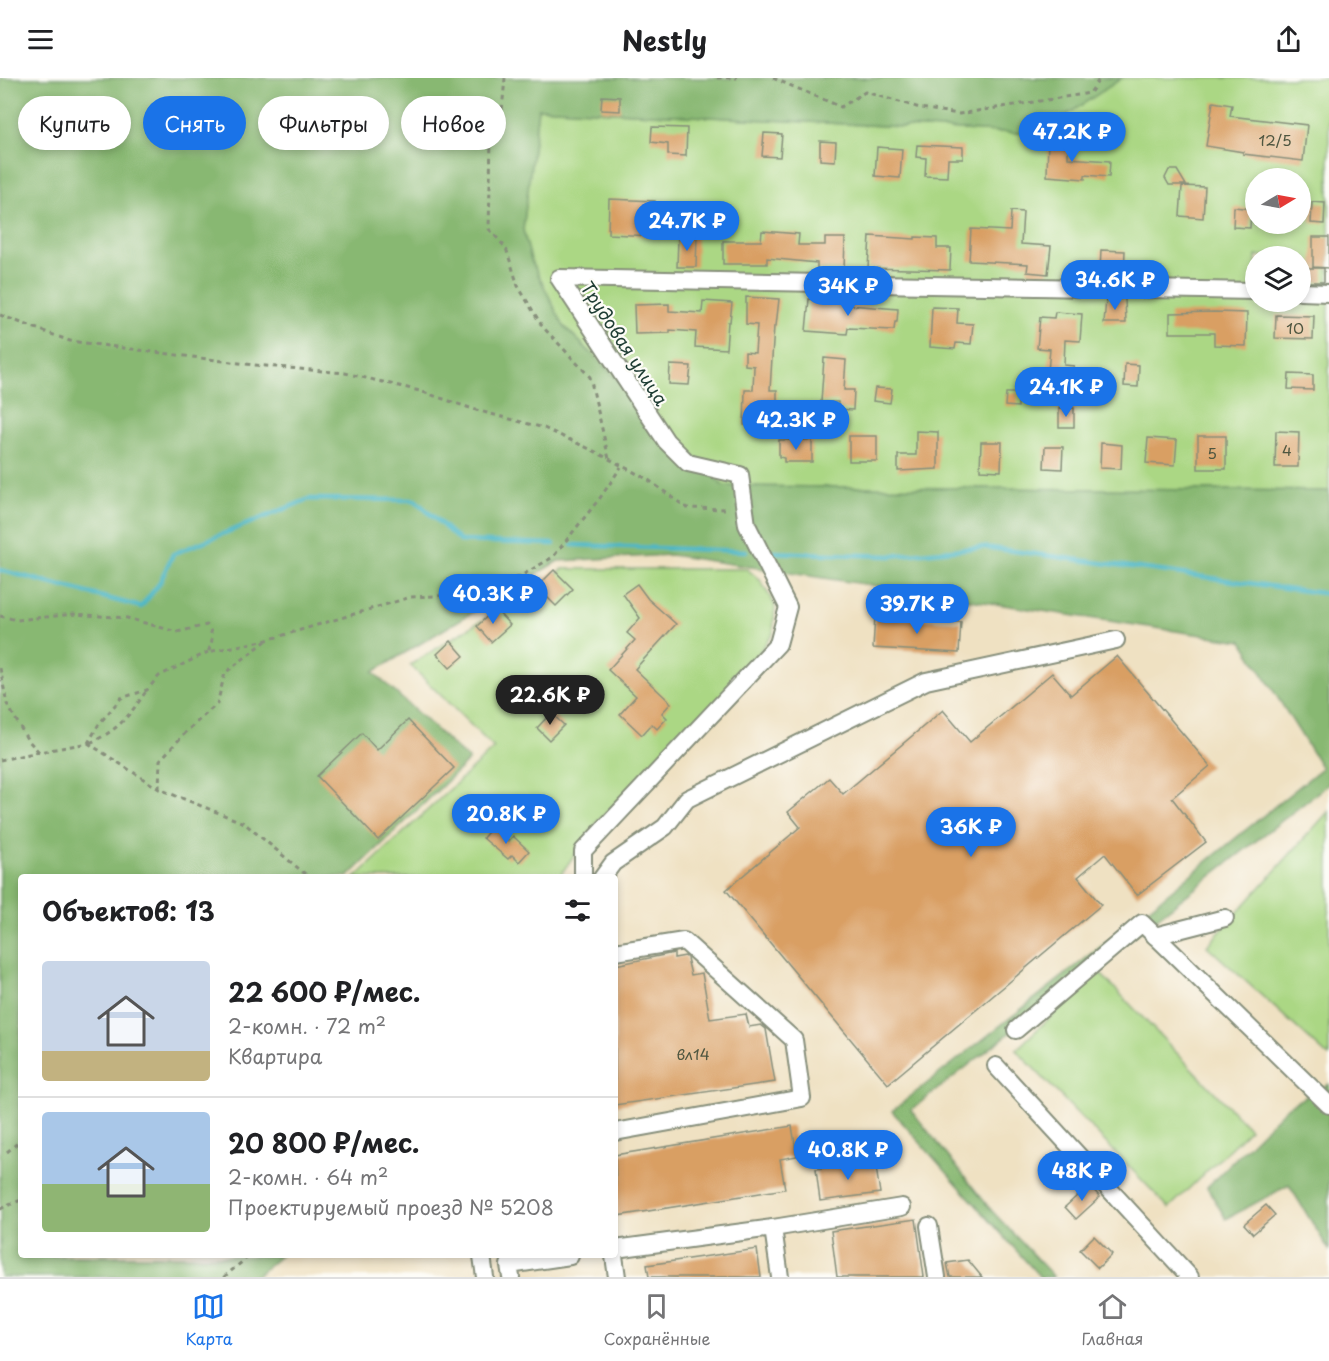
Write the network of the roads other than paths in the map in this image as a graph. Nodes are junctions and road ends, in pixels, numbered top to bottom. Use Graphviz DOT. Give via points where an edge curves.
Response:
graph roads {
  1 [pos="1245,291"];
  2 [pos="1311,292"];
  3 [pos="1329,293"];
  4 [pos="1116,640"];
  5 [pos="583,874"];
  6 [pos="605,874"];
  7 [pos="1225,918"];
  8 [pos="1155,936"];
  9 [pos="618,952"];
  10 [pos="1016,1030"];
  11 [pos="996,1066"];
  12 [pos="1329,1105"];
  13 [pos="618,1131"];
  14 [pos="902,1207"];
  15 [pos="929,1226"];
  16 [pos="772,1228"];
  17 [pos="618,1249"];
  18 [pos="483,1258"];
  19 [pos="556,1258"];
  20 [pos="614,1258"];
  21 [pos="485,1277"];
  22 [pos="511,1277"];
  23 [pos="616,1277"];
  24 [pos="780,1277"];
  25 [pos="937,1277"];
  26 [pos="1190,1277"];
  1 -- 5 [label="street, Трудовая улица" via="559,278 666,441 688,463 740,475 747,525 788,607 778,644 583,851"];
  2 -- 3 [label="street"];
  4 -- 6 [label="street" via="926,681 687,799 665,827 613,863"];
  7 -- 8 [label="street"];
  8 -- 10 [label="street" via="1142,923"];
  8 -- 12 [label="street"];
  9 -- 13 [label="street" via="684,941 794,1040 802,1098"];
  11 -- 26 [label="street"];
  14 -- 16 [label="street"];
  15 -- 25 [label="street"];
  16 -- 17 [label="street"];
  16 -- 24 [label="street"];
  18 -- 21 [label="street"];
  19 -- 22 [label="street" via="509,1265"];
  20 -- 23 [label="street"];
}
